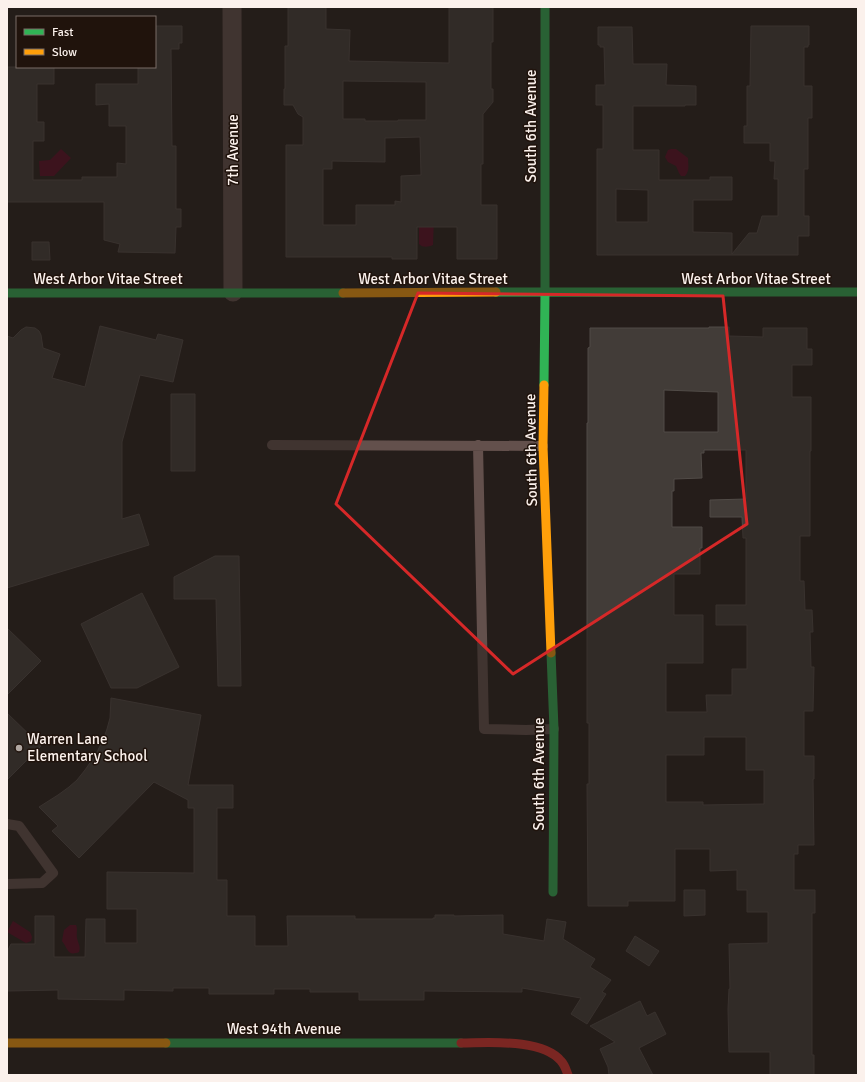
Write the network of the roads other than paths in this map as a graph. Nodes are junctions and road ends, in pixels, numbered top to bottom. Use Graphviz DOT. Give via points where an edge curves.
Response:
graph roads {
  1 [pos="232,7"];
  2 [pos="545,7"];
  3 [pos="233,292"];
  4 [pos="858,292"];
  5 [pos="7,293"];
  6 [pos="545,293"];
  7 [pos="272,445"];
  8 [pos="478,445"];
  9 [pos="543,446"];
  10 [pos="554,729"];
  11 [pos="7,824"];
  12 [pos="7,884"];
  13 [pos="553,892"];
  14 [pos="7,1043"];
  15 [pos="568,1075"];
  1 -- 3 [label="street, 7th Avenue"];
  2 -- 6 [label="street, South 6th Avenue"];
  3 -- 5 [label="street, West Arbor Vitae Street"];
  3 -- 6 [label="street, West Arbor Vitae Street"];
  4 -- 6 [label="street, West Arbor Vitae Street"];
  6 -- 9 [label="street, South 6th Avenue"];
  7 -- 8 [label="lane"];
  8 -- 9 [label="lane"];
  8 -- 10 [label="lane" via="484,729"];
  9 -- 10 [label="street, South 6th Avenue"];
  10 -- 13 [label="street, South 6th Avenue"];
  11 -- 12 [label="lane" via="19,826 53,873 42,884"];
  14 -- 15 [label="street, West 94th Avenue" via="514,1043 538,1048 558,1057"];
}
